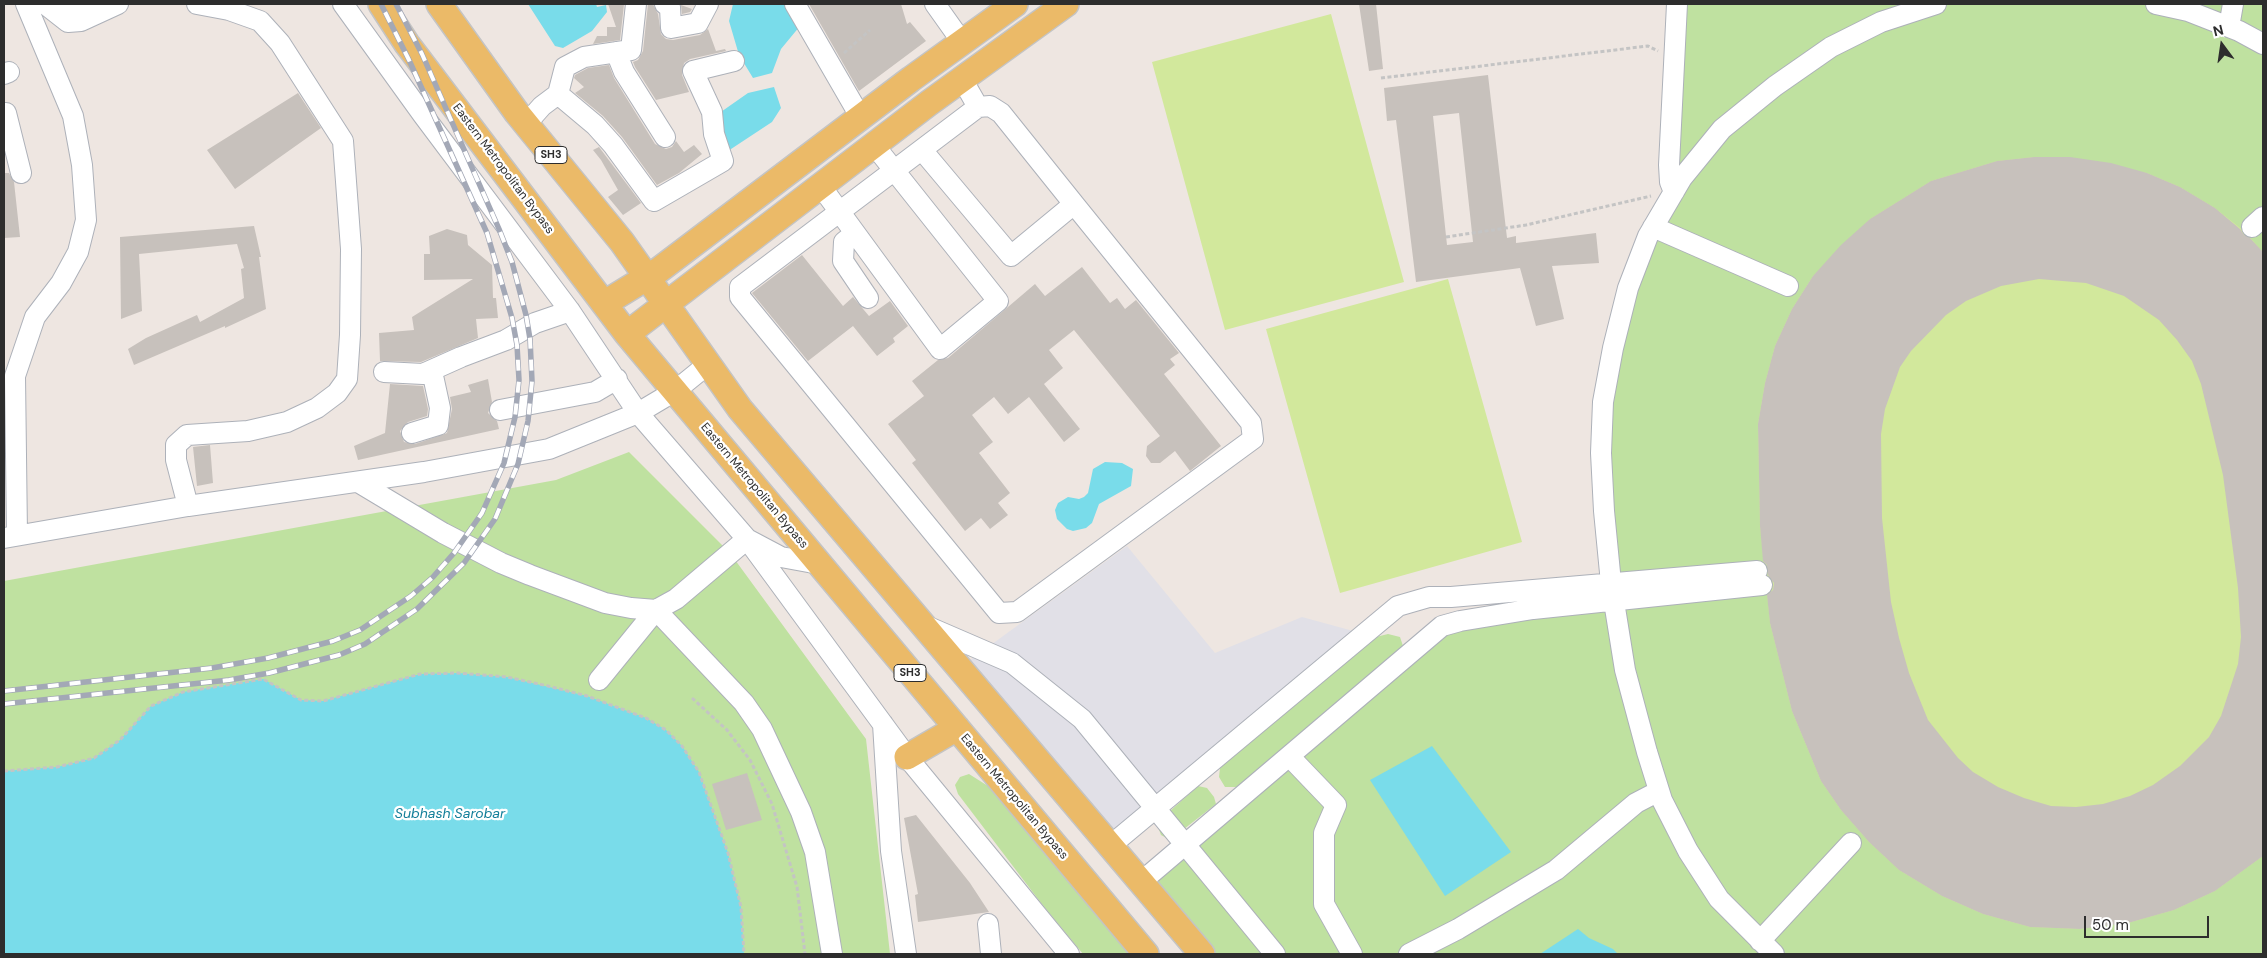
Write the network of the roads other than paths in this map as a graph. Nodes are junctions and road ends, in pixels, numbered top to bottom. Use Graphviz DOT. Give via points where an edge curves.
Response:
graph roads {
  1 [pos="26,4"];
  2 [pos="45,4"];
  3 [pos="65,4"];
  4 [pos="118,4"];
  5 [pos="197,4"];
  6 [pos="342,4"];
  7 [pos="381,4"];
  8 [pos="439,4"];
  9 [pos="640,4"];
  10 [pos="665,4"];
  11 [pos="708,4"];
  12 [pos="795,4"];
  13 [pos="935,4"];
  14 [pos="1015,4"];
  15 [pos="1066,4"];
  16 [pos="1678,4"];
  17 [pos="1936,4"];
  18 [pos="2156,4"];
  19 [pos="2233,4"];
  20 [pos="2205,10"];
  21 [pos="96,14"];
  22 [pos="2228,27"];
  23 [pos="962,42"];
  24 [pos="2263,44"];
  25 [pos="616,52"];
  26 [pos="734,61"];
  27 [pos="962,79"];
  28 [pos="558,94"];
  29 [pos="978,107"];
  30 [pos="4,113"];
  31 [pos="861,118"];
  32 [pos="526,124"];
  33 [pos="665,137"];
  34 [pos="874,144"];
  35 [pos="922,150"];
  36 [pos="895,169"];
  37 [pos="21,173"];
  38 [pos="820,185"];
  39 [pos="1672,195"];
  40 [pos="1074,204"];
  41 [pos="840,211"];
  42 [pos="1653,227"];
  43 [pos="855,232"];
  44 [pos="646,276"];
  45 [pos="1788,286"];
  46 [pos="868,298"];
  47 [pos="605,303"];
  48 [pos="666,305"];
  49 [pos="570,311"];
  50 [pos="628,334"];
  51 [pos="708,365"];
  52 [pos="432,371"];
  53 [pos="384,372"];
  54 [pos="617,379"];
  55 [pos="674,391"];
  56 [pos="500,410"];
  57 [pos="638,413"];
  58 [pos="9,431"];
  59 [pos="412,434"];
  60 [pos="358,482"];
  61 [pos="188,506"];
  62 [pos="11,536"];
  63 [pos="747,539"];
  64 [pos="819,564"];
  65 [pos="1759,578"];
  66 [pos="1612,592"];
  67 [pos="656,610"];
  68 [pos="922,624"];
  69 [pos="600,680"];
  70 [pos="883,724"];
  71 [pos="957,728"];
  72 [pos="907,756"];
  73 [pos="1290,757"];
  74 [pos="1659,791"];
  75 [pos="1156,808"];
  76 [pos="1851,843"];
  77 [pos="1110,846"];
  78 [pos="1186,846"];
  79 [pos="1141,882"];
  80 [pos="988,924"];
  81 [pos="1767,948"];
  82 [pos="832,954"];
  83 [pos="906,954"];
  84 [pos="990,954"];
  85 [pos="1069,954"];
  86 [pos="1146,954"];
  87 [pos="1202,954"];
  88 [pos="1274,954"];
  89 [pos="1352,954"];
  90 [pos="1409,954"];
  1 -- 58 [label="street" via="73,116 82,165 86,220 78,252 62,283 35,317 25,342 15,376"];
  2 -- 21 [label="street" via="68,22 81,21"];
  3 -- 21 [label="street" via="90,4"];
  4 -- 21 [label="street"];
  5 -- 61 [label="street" via="229,10 260,21 280,43 343,141 351,249 350,335 347,379 337,393 317,408 288,422 248,431 187,435 176,445 176,460"];
  6 -- 49 [label="street"];
  7 -- 47 [label="main road, Eastern Metropolitan Bypass / SH3" via="407,44"];
  8 -- 32 [label="main road, SH3"];
  9 -- 25 [label="street" via="631,50"];
  10 -- 11 [label="street" via="670,7 671,28 698,23"];
  12 -- 31 [label="street"];
  13 -- 23 [label="street"];
  14 -- 23 [label="main road"];
  15 -- 27 [label="main road"];
  16 -- 39 [label="street" via="1668,165"];
  17 -- 39 [label="street" via="1881,22 1831,48 1775,86 1722,129"];
  18 -- 20 [label="street"];
  19 -- 22 [label="street"];
  20 -- 22 [label="street"];
  22 -- 24 [label="street"];
  23 -- 31 [label="main road"];
  25 -- 28 [label="street" via="584,57 565,68"];
  25 -- 33 [label="street" via="624,72"];
  26 -- 28 [label="street" via="693,71 712,112 714,134 723,161 654,201 613,145"];
  27 -- 29 [label="street"];
  27 -- 34 [label="main road"];
  28 -- 32 [label="street"];
  29 -- 35 [label="street"];
  29 -- 40 [label="street" via="990,106 1001,113"];
  30 -- 37 [label="street"];
  31 -- 44 [label="main road"];
  32 -- 44 [label="main road, SH3"];
  34 -- 36 [label="street"];
  34 -- 38 [label="main road"];
  35 -- 36 [label="street"];
  35 -- 40 [label="street" via="1011,256"];
  36 -- 41 [label="street"];
  36 -- 43 [label="street" via="998,301 940,349"];
  38 -- 41 [label="street"];
  38 -- 48 [label="main road" via="676,294"];
  39 -- 42 [label="street"];
  40 -- 41 [label="street" via="1251,423 1253,439 1017,612 999,613 740,297 740,287"];
  41 -- 43 [label="street"];
  42 -- 45 [label="street"];
  42 -- 66 [label="street" via="1628,288 1603,402 1603,492"];
  43 -- 46 [label="street" via="844,242 843,261"];
  44 -- 47 [label="main road"];
  44 -- 48 [label="main road, SH3"];
  47 -- 50 [label="main road, Eastern Metropolitan Bypass / SH3"];
  48 -- 50 [label="main road"];
  48 -- 51 [label="main road, SH3"];
  49 -- 52 [label="street" via="535,323 506,340"];
  49 -- 54 [label="street"];
  50 -- 55 [label="main road, Eastern Metropolitan Bypass / SH3"];
  51 -- 55 [label="street"];
  51 -- 68 [label="main road, SH3" via="740,409"];
  52 -- 53 [label="street" via="423,374"];
  52 -- 59 [label="street" via="440,408 438,425"];
  54 -- 56 [label="street" via="596,392"];
  54 -- 57 [label="street"];
  55 -- 57 [label="street"];
  55 -- 64 [label="main road, Eastern Metropolitan Bypass / SH3"];
  57 -- 60 [label="street" via="550,449"];
  57 -- 63 [label="street"];
  58 -- 62 [label="street"];
  60 -- 61 [label="street"];
  60 -- 67 [label="street" via="443,533 530,576 605,602"];
  61 -- 62 [label="street"];
  63 -- 64 [label="street" via="781,557"];
  63 -- 67 [label="street" via="676,599"];
  63 -- 70 [label="street"];
  64 -- 71 [label="main road, Eastern Metropolitan Bypass / SH3"];
  65 -- 66 [label="street"];
  66 -- 73 [label="street" via="1442,626"];
  66 -- 74 [label="street" via="1625,670"];
  66 -- 75 [label="street" via="1429,596 1398,606"];
  67 -- 69 [label="street"];
  67 -- 82 [label="street" via="744,703 762,729 802,812 815,852"];
  68 -- 75 [label="street" via="1012,664 1075,713"];
  68 -- 77 [label="main road, SH3"];
  70 -- 72 [label="street"];
  70 -- 83 [label="street" via="891,851"];
  71 -- 72 [label="main road"];
  71 -- 86 [label="main road, Eastern Metropolitan Bypass / SH3"];
  72 -- 85 [label="street"];
  73 -- 78 [label="street"];
  73 -- 89 [label="street" via="1336,805 1324,833 1324,904"];
  74 -- 81 [label="street" via="1688,851 1719,899"];
  74 -- 90 [label="street" via="1636,803 1556,870 1458,929"];
  75 -- 77 [label="street"];
  75 -- 78 [label="street"];
  76 -- 81 [label="street"];
  77 -- 79 [label="main road, SH3"];
  78 -- 79 [label="street"];
  78 -- 88 [label="street"];
  79 -- 87 [label="main road, SH3"];
  80 -- 84 [label="street"];
}
